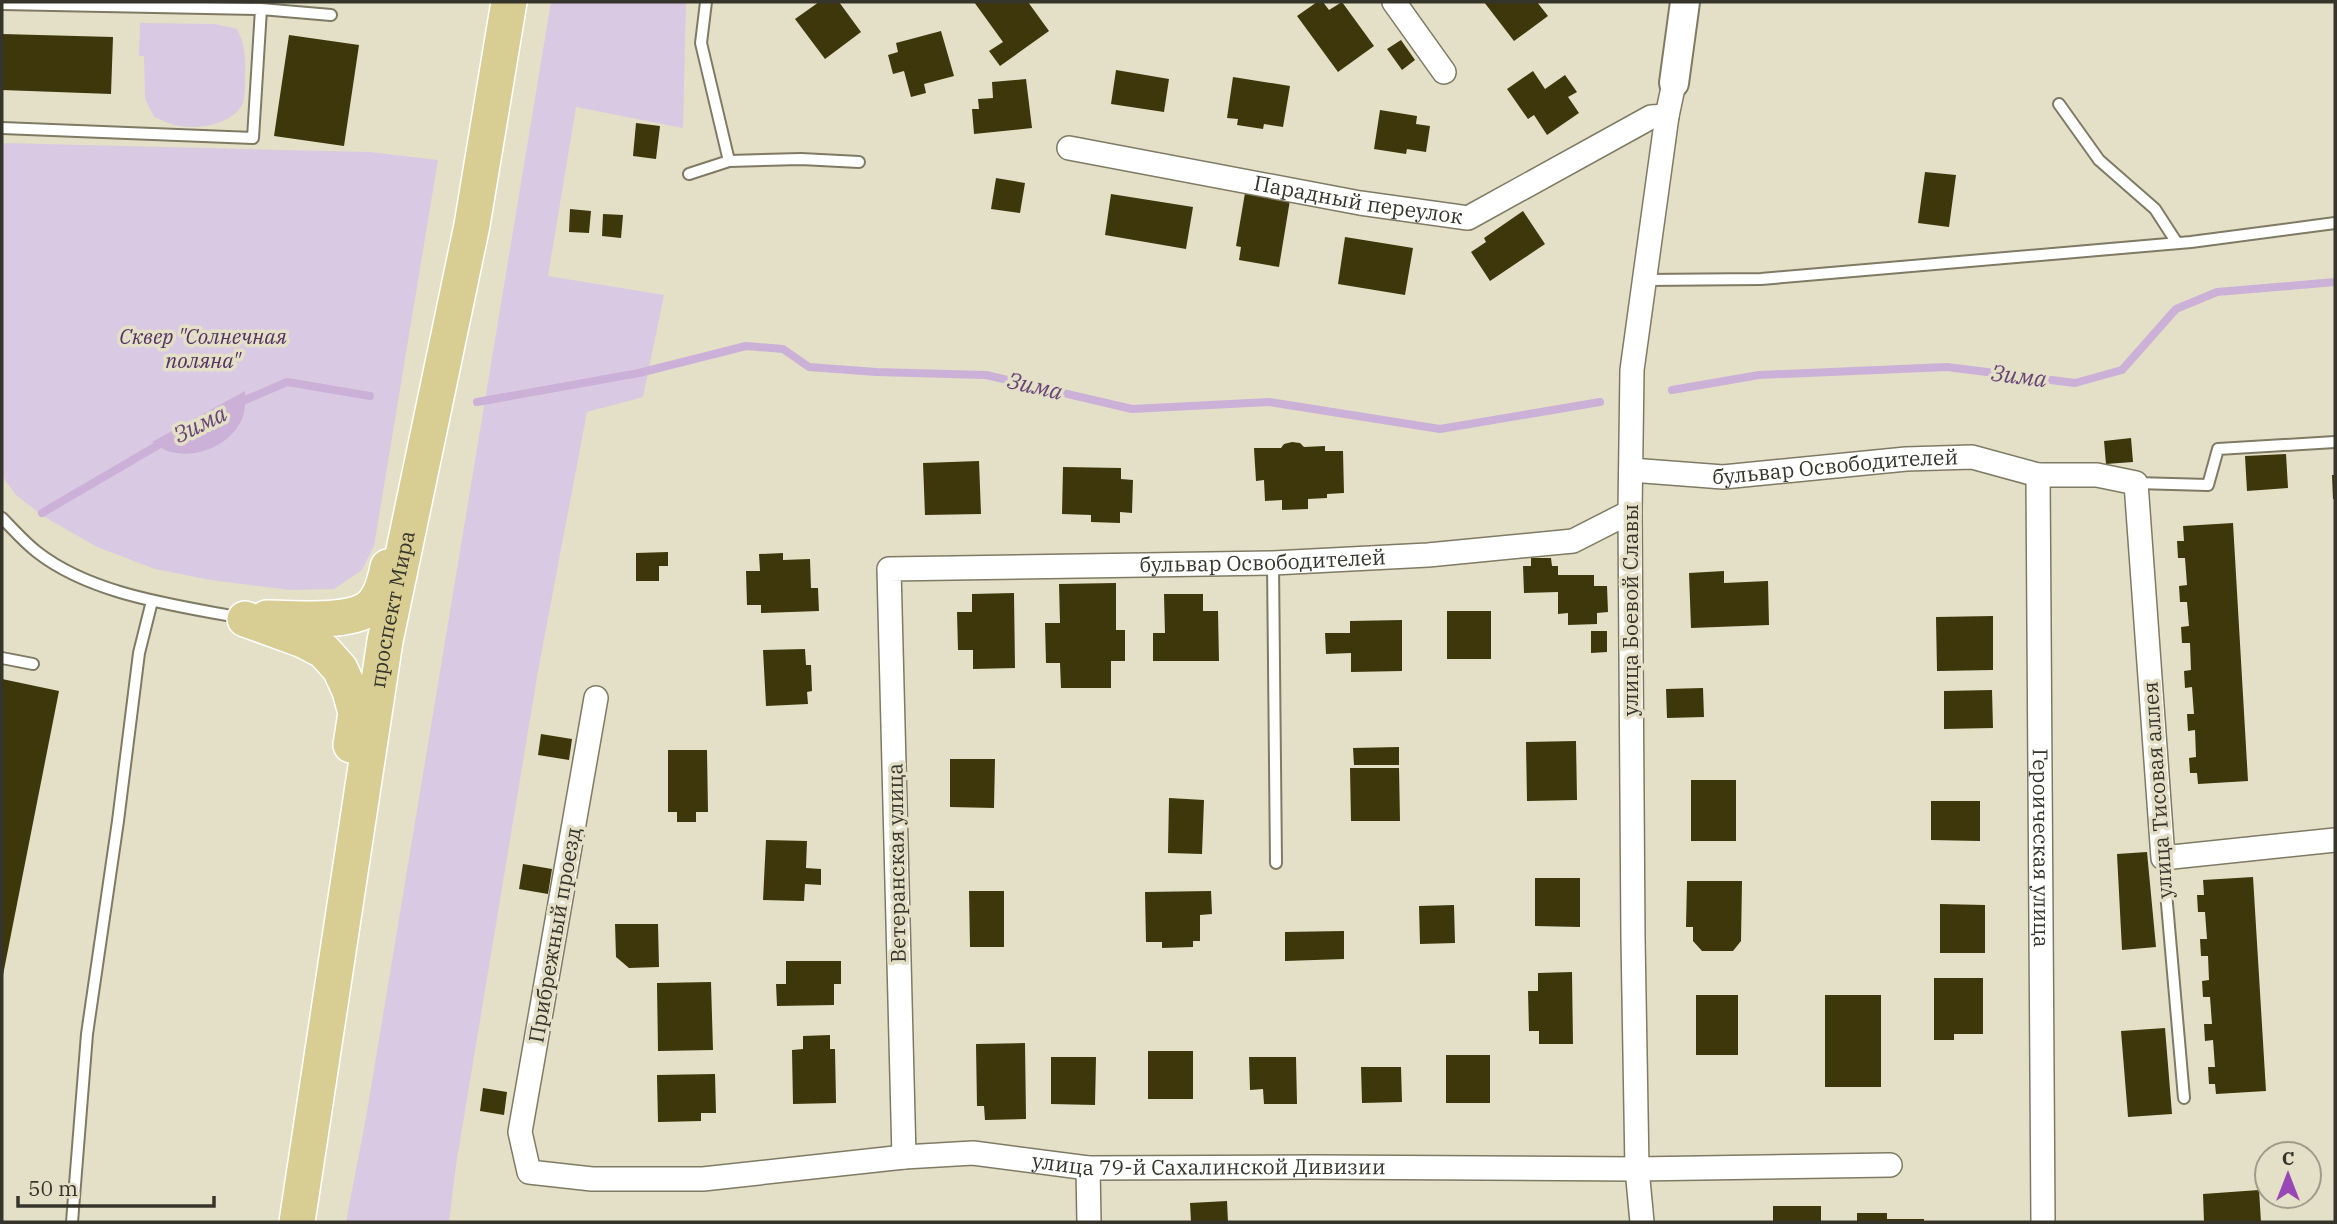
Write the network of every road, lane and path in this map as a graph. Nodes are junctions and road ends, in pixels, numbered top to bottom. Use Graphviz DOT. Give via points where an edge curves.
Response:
graph roads {
  1 [pos="509,2"];
  2 [pos="706,2"];
  3 [pos="1394,2"];
  4 [pos="1685,2"];
  5 [pos="2,4"];
  6 [pos="261,9"];
  7 [pos="331,15"];
  8 [pos="1444,72"];
  9 [pos="1674,83"];
  10 [pos="2059,104"];
  11 [pos="1667,116"];
  12 [pos="2,128"];
  13 [pos="1069,148"];
  14 [pos="729,161"];
  15 [pos="859,162"];
  16 [pos="689,174"];
  17 [pos="2335,223"];
  18 [pos="2177,243"];
  19 [pos="1644,280"];
  20 [pos="2335,442"];
  21 [pos="425,451"];
  22 [pos="1631,470"];
  23 [pos="2038,475"];
  24 [pos="2136,483"];
  25 [pos="1630,512"];
  26 [pos="2,517"];
  27 [pos="1273,563"];
  28 [pos="890,569"];
  29 [pos="152,601"];
  30 [pos="245,619"];
  31 [pos="385,641"];
  32 [pos="2,658"];
  33 [pos="33,664"];
  34 [pos="596,698"];
  35 [pos="2335,839"];
  36 [pos="2163,858"];
  37 [pos="1276,863"];
  38 [pos="348,888"];
  39 [pos="2183,1098"];
  40 [pos="904,1157"];
  41 [pos="1890,1165"];
  42 [pos="1088,1168"];
  43 [pos="1637,1169"];
  44 [pos="529,1172"];
  45 [pos="72,1222"];
  46 [pos="297,1222"];
  47 [pos="1089,1222"];
  48 [pos="1642,1222"];
  49 [pos="2043,1222"];
  1 -- 21 [label="main road, проспект Мира" via="472,225"];
  2 -- 14 [label="lane" via="701,43"];
  3 -- 8 [label="street"];
  4 -- 9 [label="street, улица Боевой Славы"];
  5 -- 6 [label="lane"];
  6 -- 7 [label="lane"];
  6 -- 12 [label="lane" via="253,138"];
  9 -- 11 [label="street, улица Боевой Славы"];
  10 -- 18 [label="lane" via="2099,160 2155,209"];
  11 -- 13 [label="street, Парадный переулок" via="1651,117 1468,218 1360,203"];
  11 -- 19 [label="street, улица Боевой Славы"];
  14 -- 15 [label="lane"];
  14 -- 16 [label="lane"];
  17 -- 18 [label="lane"];
  18 -- 19 [label="lane" via="1760,279"];
  19 -- 22 [label="street, улица Боевой Славы" via="1632,370"];
  20 -- 24 [label="lane" via="2218,449 2208,485"];
  21 -- 30 [label="main road" via="401,499 385,582 367,610 329,619"];
  21 -- 31 [label="main road, проспект Мира"];
  22 -- 23 [label="street, бульвар Освободителей" via="1723,477 1972,457"];
  22 -- 25 [label="street, улица Боевой Славы"];
  23 -- 24 [label="street, бульвар Освободителей" via="2096,475"];
  23 -- 49 [label="street, Героическая улица"];
  24 -- 36 [label="street, улица Тисовая аллея"];
  25 -- 27 [label="street, бульвар Освободителей" via="1573,541"];
  25 -- 43 [label="street, улица Боевой Славы"];
  26 -- 29 [label="lane" via="37,552 71,572"];
  27 -- 28 [label="street, бульвар Освободителей"];
  27 -- 37 [label="lane"];
  28 -- 40 [label="street, Ветеранская улица"];
  29 -- 30 [label="lane"];
  29 -- 45 [label="lane" via="139,653 87,1034"];
  30 -- 31 [label="main road"];
  30 -- 38 [label="main road" via="324,651 340,669 350,691 356,713 338,834"];
  31 -- 38 [label="main road, проспект Мира"];
  32 -- 33 [label="lane"];
  34 -- 44 [label="street, Прибрежный проезд" via="520,1132"];
  35 -- 36 [label="street"];
  36 -- 39 [label="lane, улица Тисовая аллея"];
  38 -- 46 [label="main road, проспект Мира"];
  40 -- 42 [label="street, улица 79-й Сахалинской Дивизии" via="973,1153"];
  40 -- 44 [label="street, улица 79-й Сахалинской Дивизии" via="703,1179 592,1179"];
  41 -- 43 [label="street, улица 79-й Сахалинской Дивизии"];
  42 -- 43 [label="street, улица 79-й Сахалинской Дивизии"];
  42 -- 47 [label="street"];
  43 -- 48 [label="street, улица Боевой Славы"];
}
